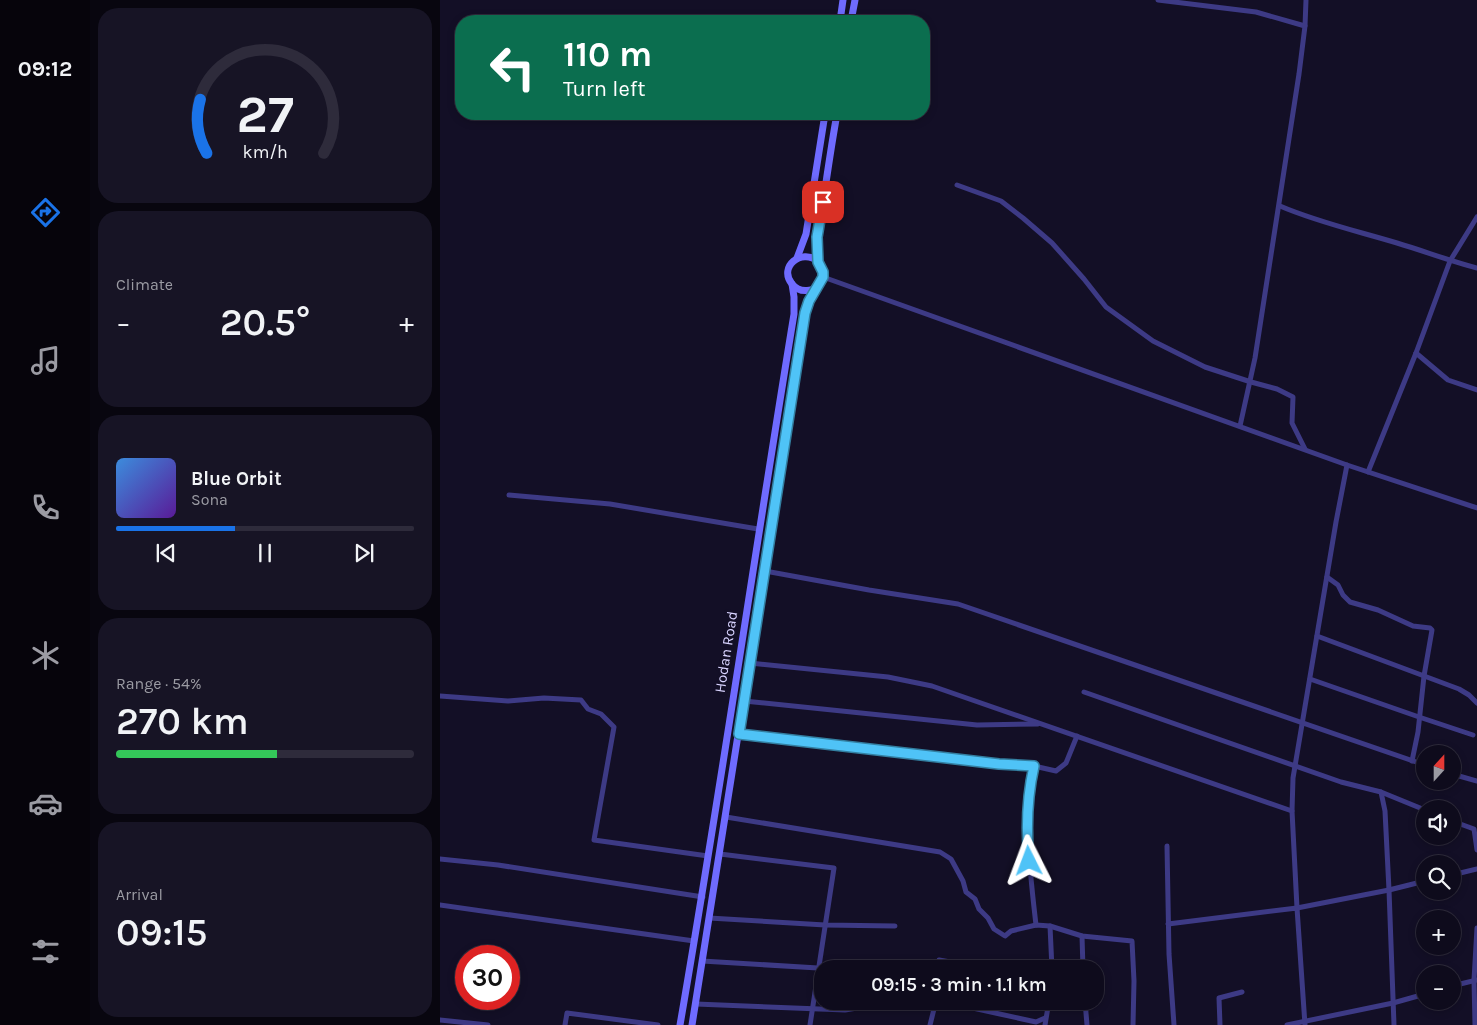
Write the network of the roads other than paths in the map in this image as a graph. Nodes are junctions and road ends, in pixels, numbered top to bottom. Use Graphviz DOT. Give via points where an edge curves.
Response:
graph roads {
  1 [pos="843,0"];
  2 [pos="855,0"];
  3 [pos="1158,0"];
  4 [pos="1306,0"];
  5 [pos="841,15"];
  6 [pos="853,15"];
  7 [pos="1305,26"];
  8 [pos="824,120"];
  9 [pos="836,120"];
  10 [pos="957,185"];
  11 [pos="1280,206"];
  12 [pos="1477,217"];
  13 [pos="797,258"];
  14 [pos="818,262"];
  15 [pos="1450,262"];
  16 [pos="1477,268"];
  17 [pos="823,277"];
  18 [pos="792,284"];
  19 [pos="818,287"];
  20 [pos="1416,353"];
  21 [pos="1250,382"];
  22 [pos="1477,390"];
  23 [pos="1240,426"];
  24 [pos="1305,450"];
  25 [pos="1347,465"];
  26 [pos="1368,472"];
  27 [pos="509,495"];
  28 [pos="1477,508"];
  29 [pos="758,529"];
  30 [pos="765,571"];
  31 [pos="1327,577"];
  32 [pos="1317,636"];
  33 [pos="750,663"];
  34 [pos="1424,676"];
  35 [pos="1310,679"];
  36 [pos="1084,692"];
  37 [pos="440,696"];
  38 [pos="744,701"];
  39 [pos="1477,703"];
  40 [pos="1418,718"];
  41 [pos="1302,722"];
  42 [pos="1042,724"];
  43 [pos="739,734"];
  44 [pos="1474,735"];
  45 [pos="1077,736"];
  46 [pos="1412,761"];
  47 [pos="1416,762"];
  48 [pos="1295,765"];
  49 [pos="1034,766"];
  50 [pos="1461,777"];
  51 [pos="1477,781"];
  52 [pos="1381,792"];
  53 [pos="1416,806"];
  54 [pos="1292,811"];
  55 [pos="726,817"];
  56 [pos="1461,824"];
  57 [pos="1167,846"];
  58 [pos="1477,850"];
  59 [pos="720,854"];
  60 [pos="708,856"];
  61 [pos="440,859"];
  62 [pos="1477,869"];
  63 [pos="1461,873"];
  64 [pos="1416,883"];
  65 [pos="1389,890"];
  66 [pos="702,897"];
  67 [pos="440,905"];
  68 [pos="1297,908"];
  69 [pos="709,918"];
  70 [pos="1168,924"];
  71 [pos="825,925"];
  72 [pos="1036,925"];
  73 [pos="895,926"];
  74 [pos="1050,926"];
  75 [pos="1477,928"];
  76 [pos="1082,936"];
  77 [pos="694,941"];
  78 [pos="819,960"];
  79 [pos="1052,960"];
  80 [pos="1083,960"];
  81 [pos="702,961"];
  82 [pos="814,968"];
  83 [pos="1475,980"];
  84 [pos="1461,984"];
  85 [pos="1242,992"];
  86 [pos="814,995"];
  87 [pos="1416,996"];
  88 [pos="1392,1002"];
  89 [pos="696,1004"];
  90 [pos="812,1009"];
  91 [pos="934,1010"];
  92 [pos="982,1010"];
  93 [pos="1047,1010"];
  94 [pos="1086,1010"];
  95 [pos="1045,1018"];
  96 [pos="444,1022"];
  97 [pos="1305,1023"];
  98 [pos="488,1025"];
  99 [pos="565,1025"];
  100 [pos="658,1025"];
  101 [pos="680,1025"];
  102 [pos="692,1025"];
  103 [pos="810,1025"];
  104 [pos="930,1025"];
  105 [pos="1045,1025"];
  106 [pos="1087,1025"];
  107 [pos="1133,1025"];
  108 [pos="1174,1025"];
  109 [pos="1220,1025"];
  110 [pos="1287,1025"];
  111 [pos="1394,1025"];
  112 [pos="1475,1025"];
  1 -- 5 [label="main road"];
  2 -- 6 [label="main road"];
  3 -- 7 [label="street" via="1256,12"];
  4 -- 7 [label="street"];
  7 -- 11 [label="street"];
  8 -- 13 [label="main road, Hodan Road" via="806,234"];
  9 -- 14 [label="main road" via="817,237"];
  10 -- 21 [label="street" via="1001,201 1023,218 1052,243 1106,306 1153,341 1206,367"];
  11 -- 15 [label="street"];
  11 -- 21 [label="street"];
  12 -- 15 [label="street"];
  13 -- 14 [label="main road" via="808,256"];
  13 -- 18 [label="main road, Hodan Road" via="788,273"];
  14 -- 17 [label="main road"];
  15 -- 16 [label="street"];
  15 -- 20 [label="street"];
  17 -- 19 [label="main road, Hodan Road"];
  17 -- 23 [label="street"];
  18 -- 19 [label="main road" via="807,291"];
  18 -- 29 [label="main road, Hodan Road" via="794,314"];
  19 -- 30 [label="main road, Hodan Road" via="805,313"];
  20 -- 22 [label="street" via="1448,380"];
  20 -- 26 [label="street"];
  21 -- 23 [label="street"];
  21 -- 24 [label="street" via="1277,389 1293,398 1292,423"];
  23 -- 24 [label="street"];
  24 -- 25 [label="street"];
  25 -- 26 [label="street"];
  25 -- 31 [label="street"];
  26 -- 28 [label="street"];
  27 -- 29 [label="street" via="610,504"];
  29 -- 60 [label="main road, Hodan Road"];
  30 -- 33 [label="main road, Hodan Road"];
  30 -- 41 [label="street" via="958,604"];
  31 -- 32 [label="street"];
  31 -- 34 [label="street" via="1338,585 1350,602 1413,626 1430,628 1433,633"];
  32 -- 34 [label="street"];
  32 -- 35 [label="street"];
  33 -- 38 [label="main road, Hodan Road"];
  33 -- 42 [label="street" via="932,686"];
  34 -- 39 [label="street" via="1465,692"];
  34 -- 40 [label="street"];
  35 -- 40 [label="street"];
  35 -- 41 [label="street"];
  36 -- 48 [label="street"];
  37 -- 60 [label="street" via="508,701 544,698 581,700 588,709 601,714 614,727 594,840"];
  38 -- 42 [label="street" via="977,724"];
  38 -- 43 [label="main road, Hodan Road"];
  40 -- 44 [label="street"];
  40 -- 46 [label="street"];
  41 -- 46 [label="street"];
  41 -- 48 [label="street"];
  42 -- 45 [label="street"];
  43 -- 49 [label="street"];
  43 -- 55 [label="main road, Hodan Road"];
  45 -- 49 [label="street" via="1066,763 1056,771"];
  45 -- 54 [label="street"];
  46 -- 47 [label="street"];
  48 -- 52 [label="street"];
  48 -- 54 [label="street"];
  49 -- 72 [label="street" via="1029,790 1027,844"];
  50 -- 51 [label="street"];
  52 -- 53 [label="street"];
  52 -- 65 [label="street"];
  54 -- 68 [label="street"];
  55 -- 59 [label="main road, Hodan Road"];
  55 -- 72 [label="street" via="940,852 951,859 966,892 975,899 994,929 1005,936 1011,931"];
  56 -- 58 [label="street" via="1474,829"];
  57 -- 70 [label="street"];
  59 -- 69 [label="main road, Hodan Road"];
  59 -- 71 [label="street" via="834,868"];
  60 -- 66 [label="main road, Hodan Road"];
  61 -- 66 [label="street"];
  62 -- 63 [label="street"];
  64 -- 65 [label="street"];
  65 -- 68 [label="street"];
  65 -- 88 [label="street"];
  66 -- 77 [label="main road, Hodan Road"];
  67 -- 77 [label="street"];
  68 -- 70 [label="street"];
  68 -- 97 [label="street"];
  69 -- 71 [label="street"];
  69 -- 81 [label="main road, Hodan Road"];
  70 -- 108 [label="street"];
  71 -- 73 [label="street"];
  71 -- 78 [label="street"];
  72 -- 74 [label="street"];
  74 -- 76 [label="street"];
  74 -- 79 [label="street"];
  75 -- 83 [label="street"];
  76 -- 80 [label="street"];
  76 -- 107 [label="street" via="1132,941"];
  77 -- 101 [label="main road, Hodan Road"];
  81 -- 82 [label="street"];
  81 -- 89 [label="main road, Hodan Road"];
  83 -- 84 [label="street"];
  83 -- 112 [label="street"];
  85 -- 109 [label="street" via="1219,998"];
  86 -- 90 [label="street"];
  87 -- 88 [label="street"];
  88 -- 97 [label="street"];
  88 -- 111 [label="street"];
  89 -- 90 [label="street"];
  89 -- 102 [label="main road, Hodan Road"];
  90 -- 103 [label="street"];
  91 -- 104 [label="street"];
  92 -- 95 [label="street" via="1036,1022"];
  93 -- 95 [label="street"];
  94 -- 106 [label="street"];
  95 -- 105 [label="street"];
  96 -- 98 [label="street"];
  97 -- 110 [label="street"];
  99 -- 100 [label="street" via="567,1013"];
}
